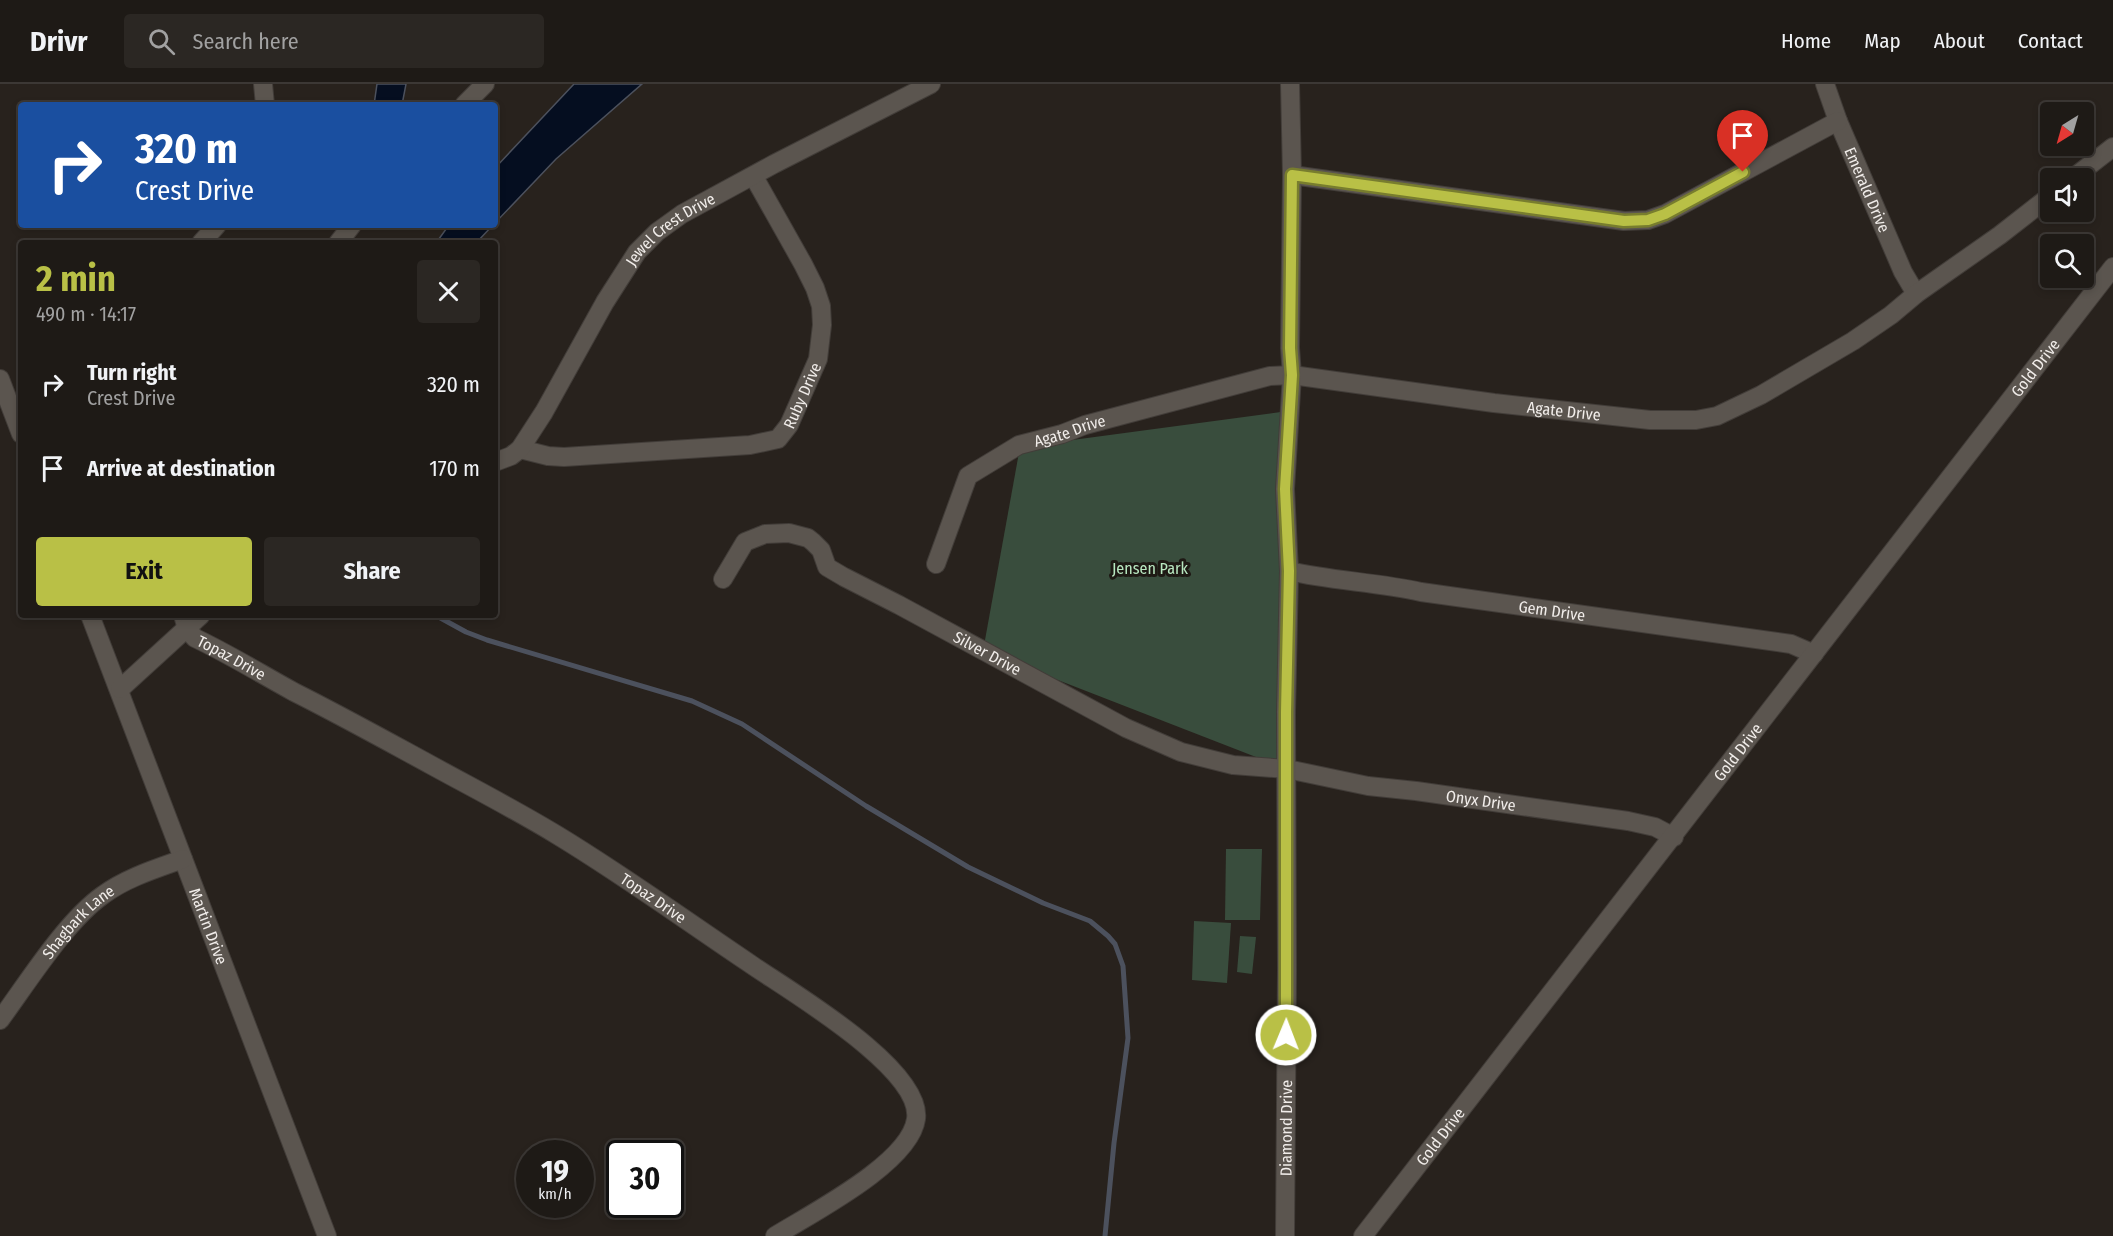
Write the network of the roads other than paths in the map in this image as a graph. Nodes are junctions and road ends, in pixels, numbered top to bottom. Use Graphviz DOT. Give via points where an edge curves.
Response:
graph roads {
  1 [pos="263,84"];
  2 [pos="485,84"];
  3 [pos="931,84"];
  4 [pos="1290,84"];
  5 [pos="1825,84"];
  6 [pos="265,102"];
  7 [pos="467,102"];
  8 [pos="1838,121"];
  9 [pos="2113,147"];
  10 [pos="2086,168"];
  11 [pos="1292,175"];
  12 [pos="754,177"];
  13 [pos="2040,204"];
  14 [pos="214,228"];
  15 [pos="350,228"];
  16 [pos="204,240"];
  17 [pos="340,240"];
  18 [pos="2113,267"];
  19 [pos="1916,294"];
  20 [pos="1292,375"];
  21 [pos="0,379"];
  22 [pos="18,421"];
  23 [pos="520,449"];
  24 [pos="498,461"];
  25 [pos="936,564"];
  26 [pos="1289,571"];
  27 [pos="723,579"];
  28 [pos="91,618"];
  29 [pos="185,622"];
  30 [pos="1814,654"];
  31 [pos="120,689"];
  32 [pos="1287,769"];
  33 [pos="1674,837"];
  34 [pos="183,859"];
  35 [pos="0,1020"];
  36 [pos="327,1236"];
  37 [pos="775,1236"];
  38 [pos="1285,1236"];
  39 [pos="1363,1236"];
  1 -- 6 [label="street"];
  2 -- 7 [label="street"];
  3 -- 12 [label="street, Jewel Crest Drive"];
  4 -- 11 [label="street, Diamond Drive"];
  5 -- 8 [label="street, Emerald Drive"];
  8 -- 11 [label="street" via="1648,220 1624,221"];
  8 -- 19 [label="street, Emerald Drive"];
  9 -- 10 [label="street"];
  11 -- 20 [label="street, Diamond Drive"];
  12 -- 23 [label="street, Jewel Crest Drive" via="682,214 637,252"];
  12 -- 23 [label="street, Ruby Drive" via="803,264 821,306 818,359 789,425 778,439 750,445 564,457"];
  13 -- 19 [label="street, Agate Drive"];
  14 -- 16 [label="street"];
  15 -- 17 [label="street"];
  18 -- 30 [label="street, Gold Drive"];
  19 -- 20 [label="street, Agate Drive" via="1853,340 1761,395 1717,416 1696,420 1580,413"];
  20 -- 25 [label="street, Agate Drive" via="1270,376 1019,445 968,476"];
  20 -- 26 [label="street, Diamond Drive" via="1285,489"];
  21 -- 22 [label="street"];
  23 -- 24 [label="street, Jewel Crest Drive"];
  26 -- 30 [label="street, Gem Drive" via="1791,644"];
  26 -- 32 [label="street, Diamond Drive"];
  27 -- 32 [label="street, Silver Drive" via="745,542 765,534 789,533 808,538 821,550 828,567 844,577 1126,728 1181,752 1233,765"];
  28 -- 31 [label="street, Martin Drive"];
  29 -- 31 [label="street"];
  29 -- 37 [label="street, Topaz Drive" via="195,638 560,836 874,1051 916,1105 912,1131 904,1145 861,1182"];
  30 -- 33 [label="street, Gold Drive"];
  31 -- 34 [label="street, Martin Drive"];
  32 -- 33 [label="street, Onyx Drive" via="1368,786 1628,821 1655,827"];
  32 -- 38 [label="street, Diamond Drive"];
  33 -- 39 [label="street, Gold Drive"];
  34 -- 35 [label="street, Shagbark Lane" via="101,895 62,937"];
  34 -- 36 [label="street, Martin Drive"];
}
